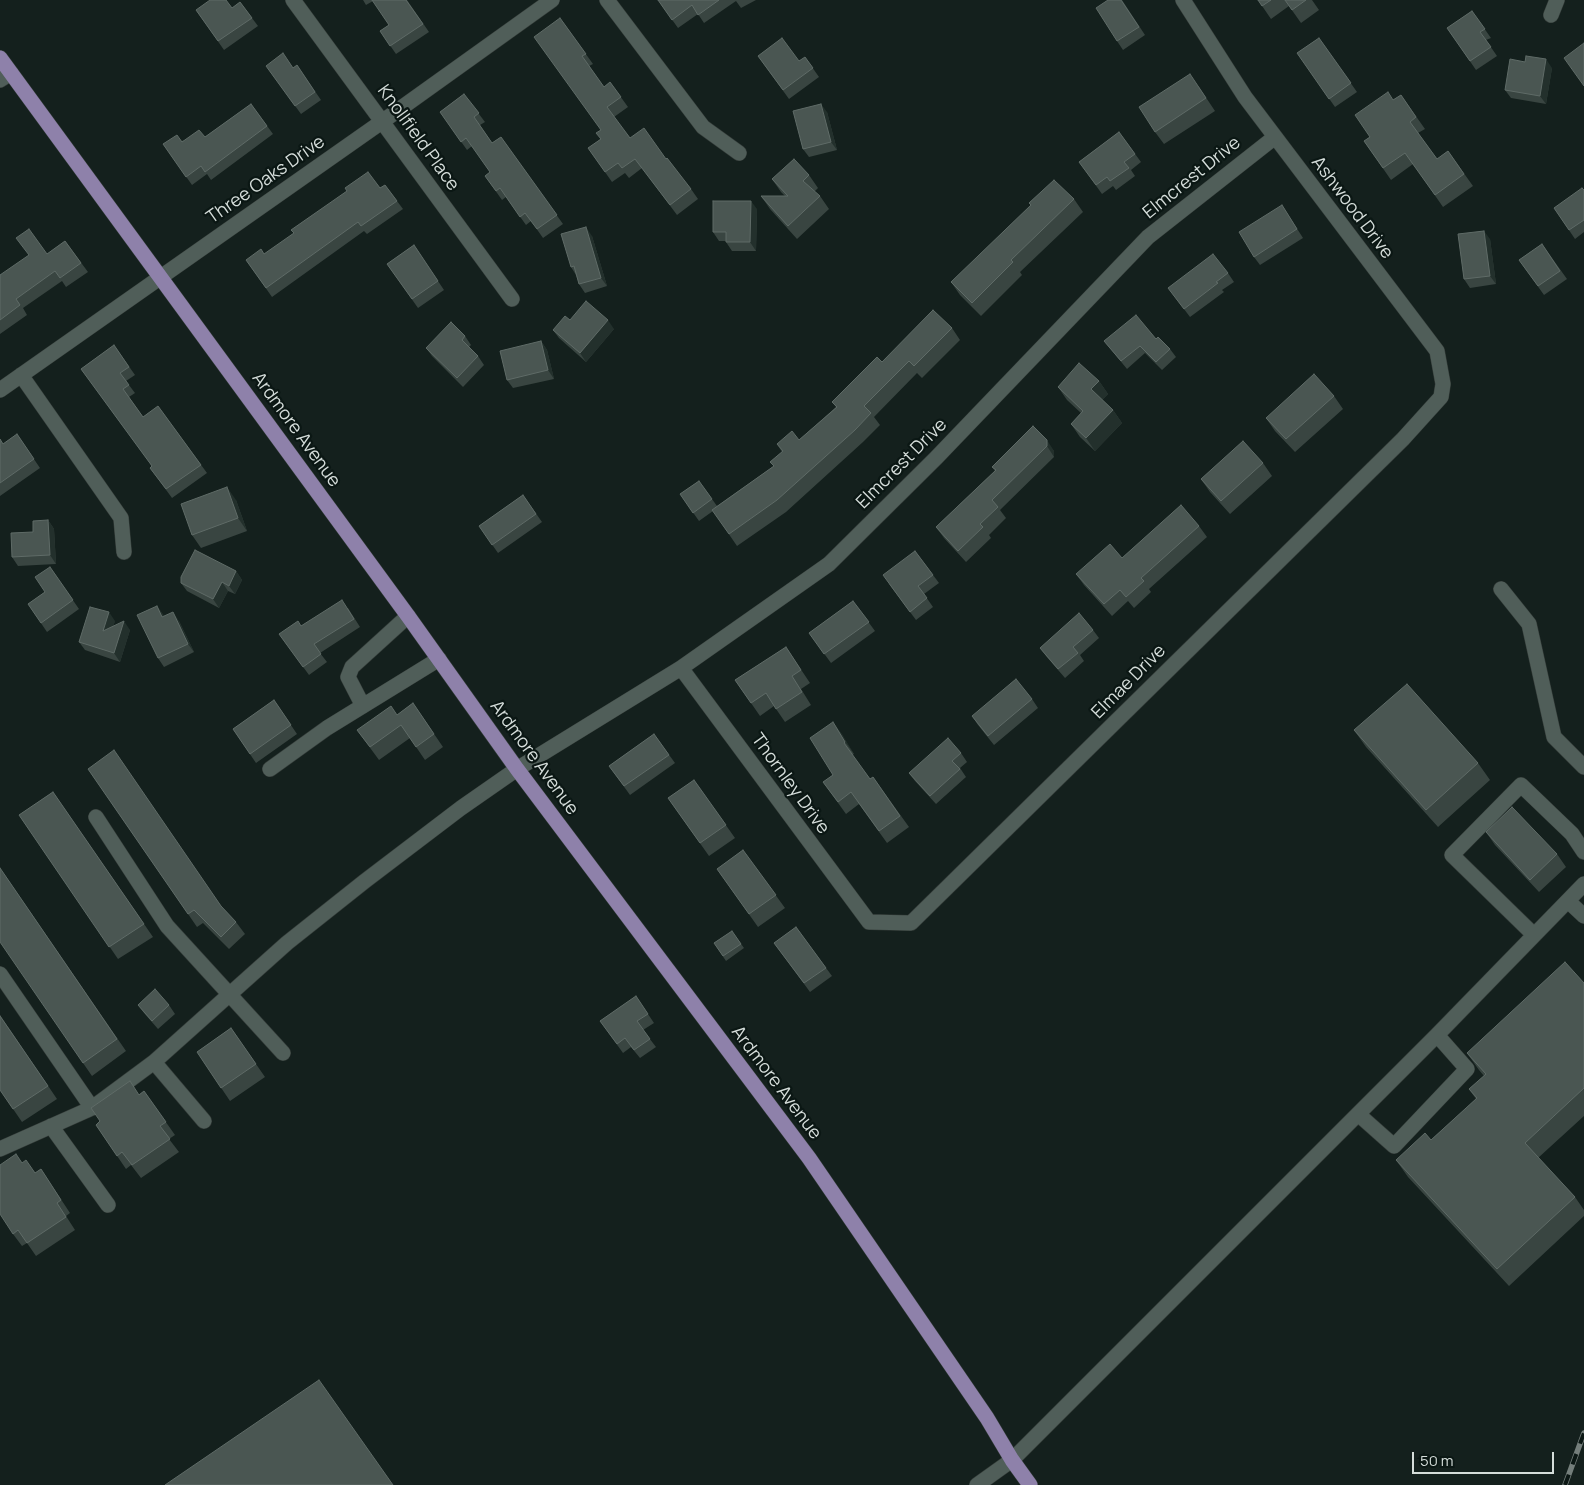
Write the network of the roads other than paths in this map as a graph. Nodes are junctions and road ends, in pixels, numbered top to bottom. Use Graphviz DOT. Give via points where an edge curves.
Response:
graph roads {
  1 [pos="293,0"];
  2 [pos="552,0"];
  3 [pos="607,0"];
  4 [pos="1182,0"];
  5 [pos="1557,0"];
  6 [pos="1551,14"];
  7 [pos="0,58"];
  8 [pos="6,77"];
  9 [pos="383,121"];
  10 [pos="1275,137"];
  11 [pos="738,153"];
  12 [pos="161,277"];
  13 [pos="512,299"];
  14 [pos="21,375"];
  15 [pos="0,390"];
  16 [pos="1403,439"];
  17 [pos="124,552"];
  18 [pos="1501,589"];
  19 [pos="408,616"];
  20 [pos="439,659"];
  21 [pos="681,668"];
  22 [pos="363,706"];
  23 [pos="1584,767"];
  24 [pos="518,768"];
  25 [pos="270,769"];
  26 [pos="96,817"];
  27 [pos="1584,852"];
  28 [pos="1584,884"];
  29 [pos="1568,901"];
  30 [pos="1584,916"];
  31 [pos="868,922"];
  32 [pos="1534,935"];
  33 [pos="0,974"];
  34 [pos="230,995"];
  35 [pos="1436,1035"];
  36 [pos="283,1053"];
  37 [pos="154,1062"];
  38 [pos="92,1108"];
  39 [pos="1358,1114"];
  40 [pos="204,1121"];
  41 [pos="51,1126"];
  42 [pos="0,1149"];
  43 [pos="108,1205"];
  44 [pos="1012,1460"];
  45 [pos="977,1485"];
  46 [pos="1030,1485"];
  1 -- 9 [label="street, Knollfield Place"];
  2 -- 9 [label="street, Three Oaks Drive"];
  3 -- 11 [label="street" via="703,128"];
  4 -- 10 [label="street, Ashwood Drive"];
  5 -- 6 [label="street"];
  7 -- 8 [label="main road, Ardmore Avenue"];
  8 -- 12 [label="main road, Ardmore Avenue"];
  9 -- 12 [label="street, Three Oaks Drive"];
  9 -- 13 [label="street, Knollfield Place"];
  10 -- 16 [label="street, Ashwood Drive" via="1437,351 1443,384 1441,397"];
  10 -- 21 [label="street, Elmcrest Drive" via="1148,237 936,458 829,564"];
  12 -- 14 [label="street, Three Oaks Drive"];
  12 -- 19 [label="main road, Ardmore Avenue"];
  14 -- 15 [label="street, Three Oaks Drive"];
  14 -- 17 [label="street" via="121,518"];
  16 -- 31 [label="street, Elmae Drive" via="911,922"];
  18 -- 23 [label="street" via="1529,624 1554,737"];
  19 -- 20 [label="main road, Ardmore Avenue"];
  19 -- 22 [label="street" via="352,667 348,677"];
  20 -- 22 [label="street"];
  20 -- 24 [label="main road, Ardmore Avenue"];
  21 -- 24 [label="street, Elmcrest Drive"];
  21 -- 31 [label="street, Thornley Drive"];
  22 -- 25 [label="street"];
  24 -- 34 [label="street, Elmcrest Drive" via="365,881 287,943"];
  24 -- 44 [label="main road, Ardmore Avenue" via="809,1158 987,1418"];
  26 -- 34 [label="street" via="167,926"];
  27 -- 32 [label="street" via="1572,834 1521,785 1452,855"];
  28 -- 29 [label="street"];
  29 -- 30 [label="street"];
  29 -- 32 [label="street"];
  32 -- 35 [label="street"];
  33 -- 38 [label="street"];
  34 -- 36 [label="street"];
  34 -- 37 [label="street, Elmcrest Drive"];
  35 -- 39 [label="street"];
  35 -- 39 [label="street" via="1467,1068 1394,1146"];
  37 -- 38 [label="street, Elmcrest Drive"];
  37 -- 40 [label="street"];
  38 -- 41 [label="street, Elmcrest Drive"];
  39 -- 44 [label="street"];
  41 -- 42 [label="street, Elmcrest Drive"];
  41 -- 43 [label="street"];
  44 -- 45 [label="street"];
  44 -- 46 [label="main road, Ardmore Avenue"];
}
